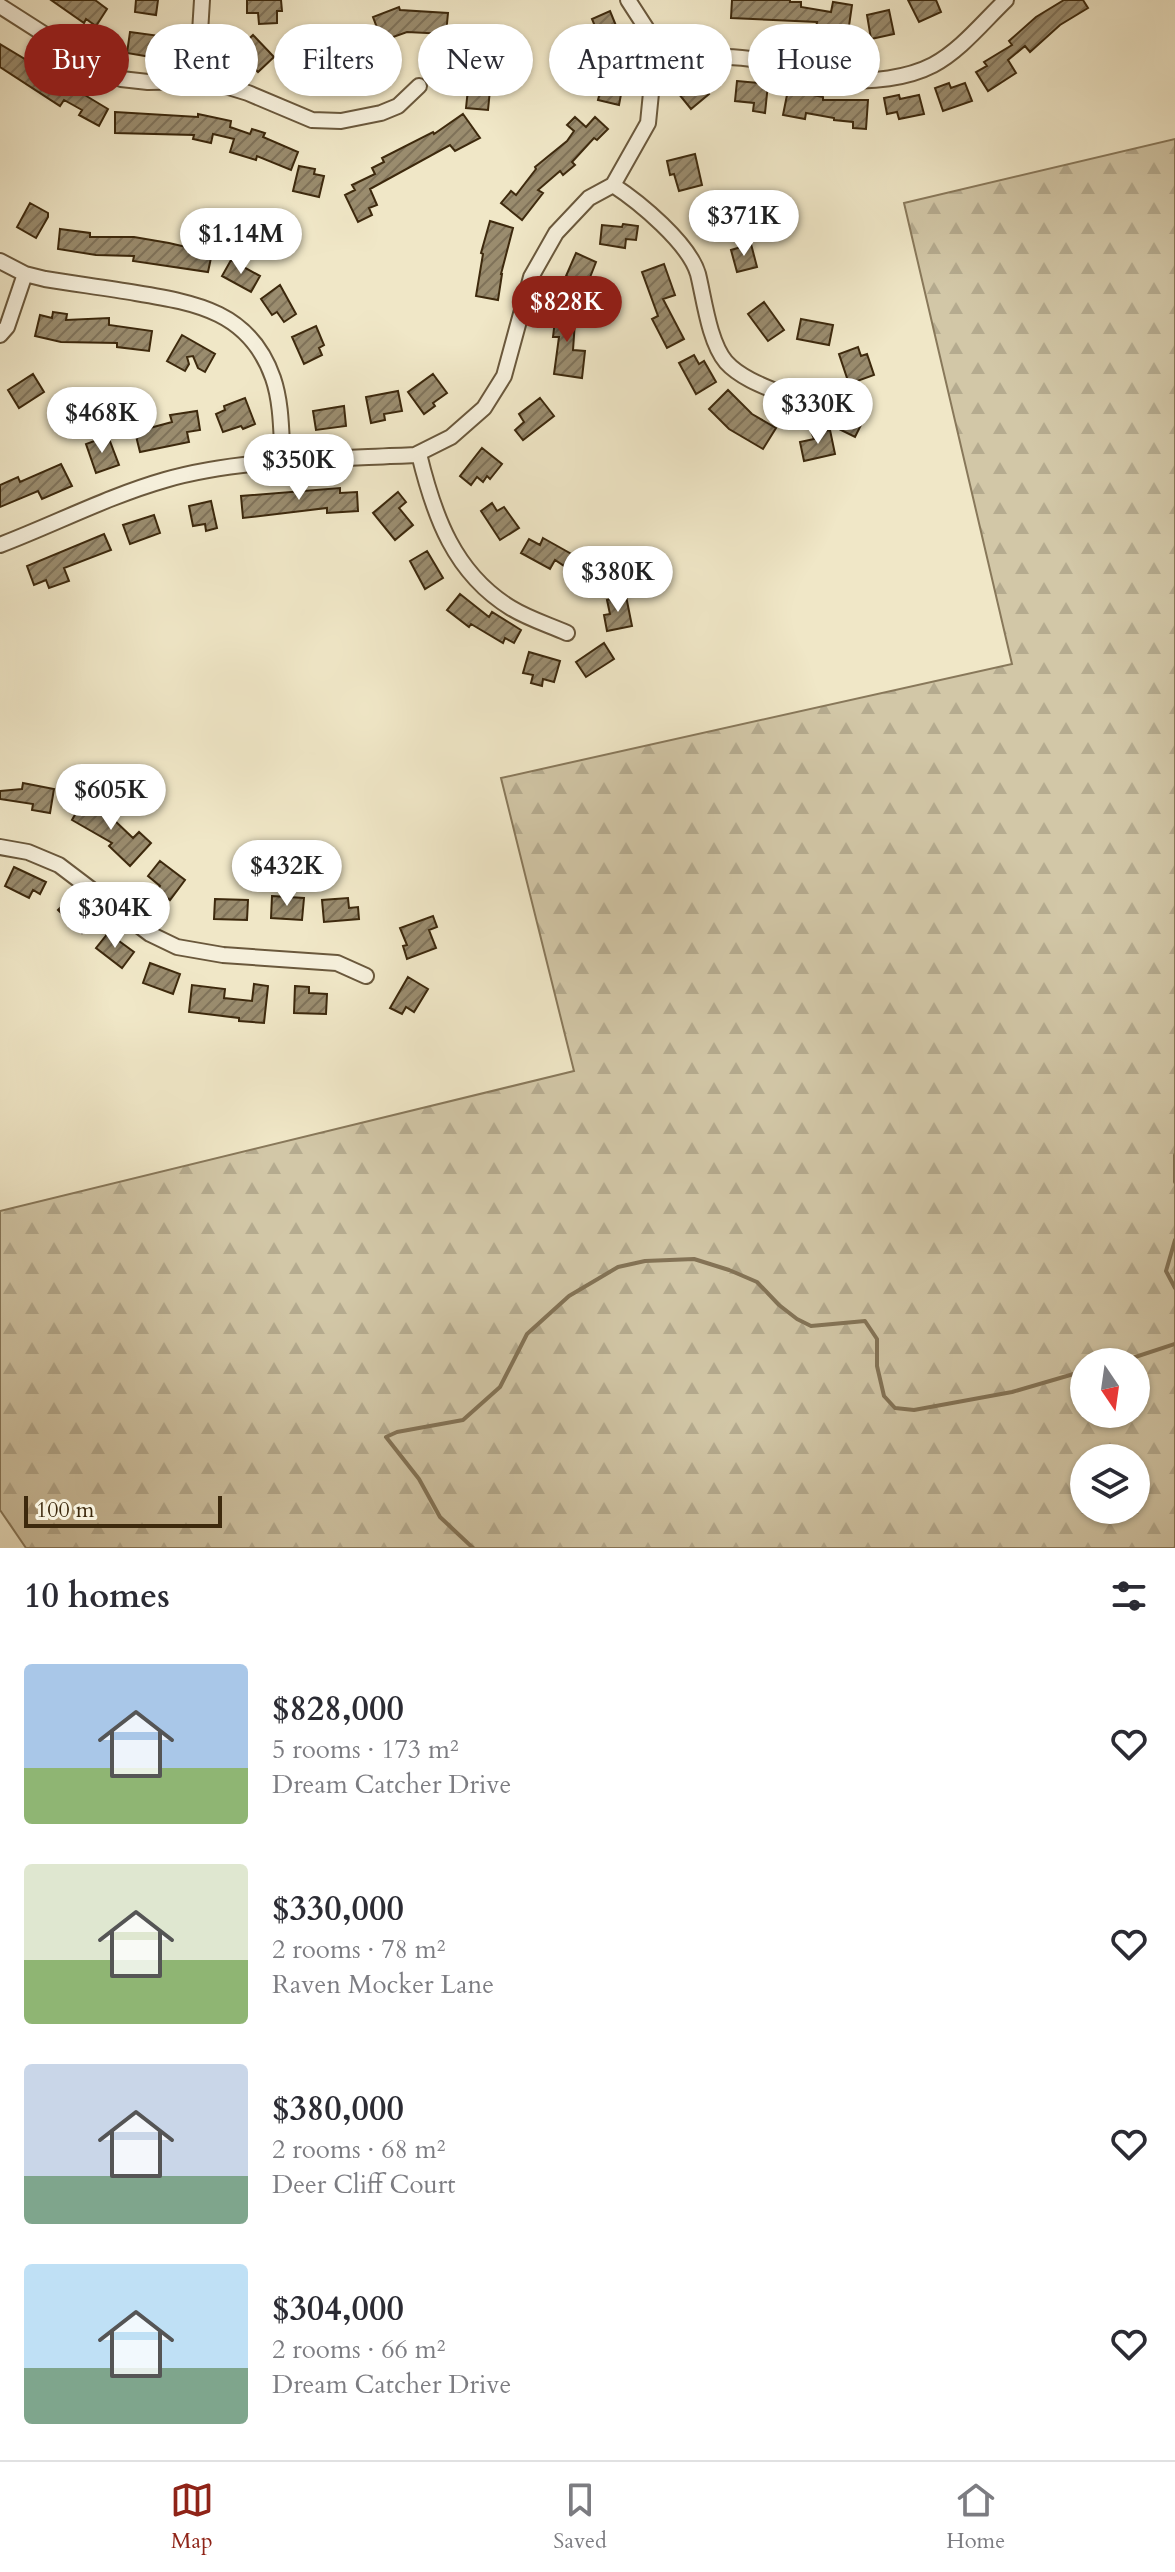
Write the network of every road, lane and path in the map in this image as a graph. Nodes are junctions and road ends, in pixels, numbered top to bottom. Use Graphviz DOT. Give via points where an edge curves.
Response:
graph roads {
  1 [pos="202,0"];
  2 [pos="628,0"];
  3 [pos="1006,0"];
  4 [pos="0,6"];
  5 [pos="201,24"];
  6 [pos="644,24"];
  7 [pos="732,58"];
  8 [pos="145,82"];
  9 [pos="418,87"];
  10 [pos="252,96"];
  11 [pos="651,96"];
  12 [pos="613,185"];
  13 [pos="0,261"];
  14 [pos="25,274"];
  15 [pos="0,335"];
  16 [pos="797,400"];
  17 [pos="419,454"];
  18 [pos="283,463"];
  19 [pos="0,545"];
  20 [pos="567,633"];
  21 [pos="0,847"];
  22 [pos="366,976"];
  1 -- 5 [label="street"];
  2 -- 6 [label="street"];
  3 -- 7 [label="street" via="950,54 905,75 844,80"];
  4 -- 8 [label="street" via="94,66 121,79"];
  9 -- 10 [label="street" via="398,106 352,120 312,120"];
  11 -- 12 [label="street" via="648,123"];
  12 -- 16 [label="street" via="690,257 725,360"];
  12 -- 17 [label="street" via="589,198 556,233 531,277 504,376 484,408 451,437"];
  13 -- 14 [label="street"];
  14 -- 15 [label="street"];
  14 -- 18 [label="street" via="185,301 230,320 256,345 272,375"];
  17 -- 18 [label="street"];
  17 -- 20 [label="street" via="450,546 471,575 510,607"];
  18 -- 19 [label="street" via="165,480"];
  21 -- 22 [label="street" via="59,865 150,934 177,947 337,963"];
}
